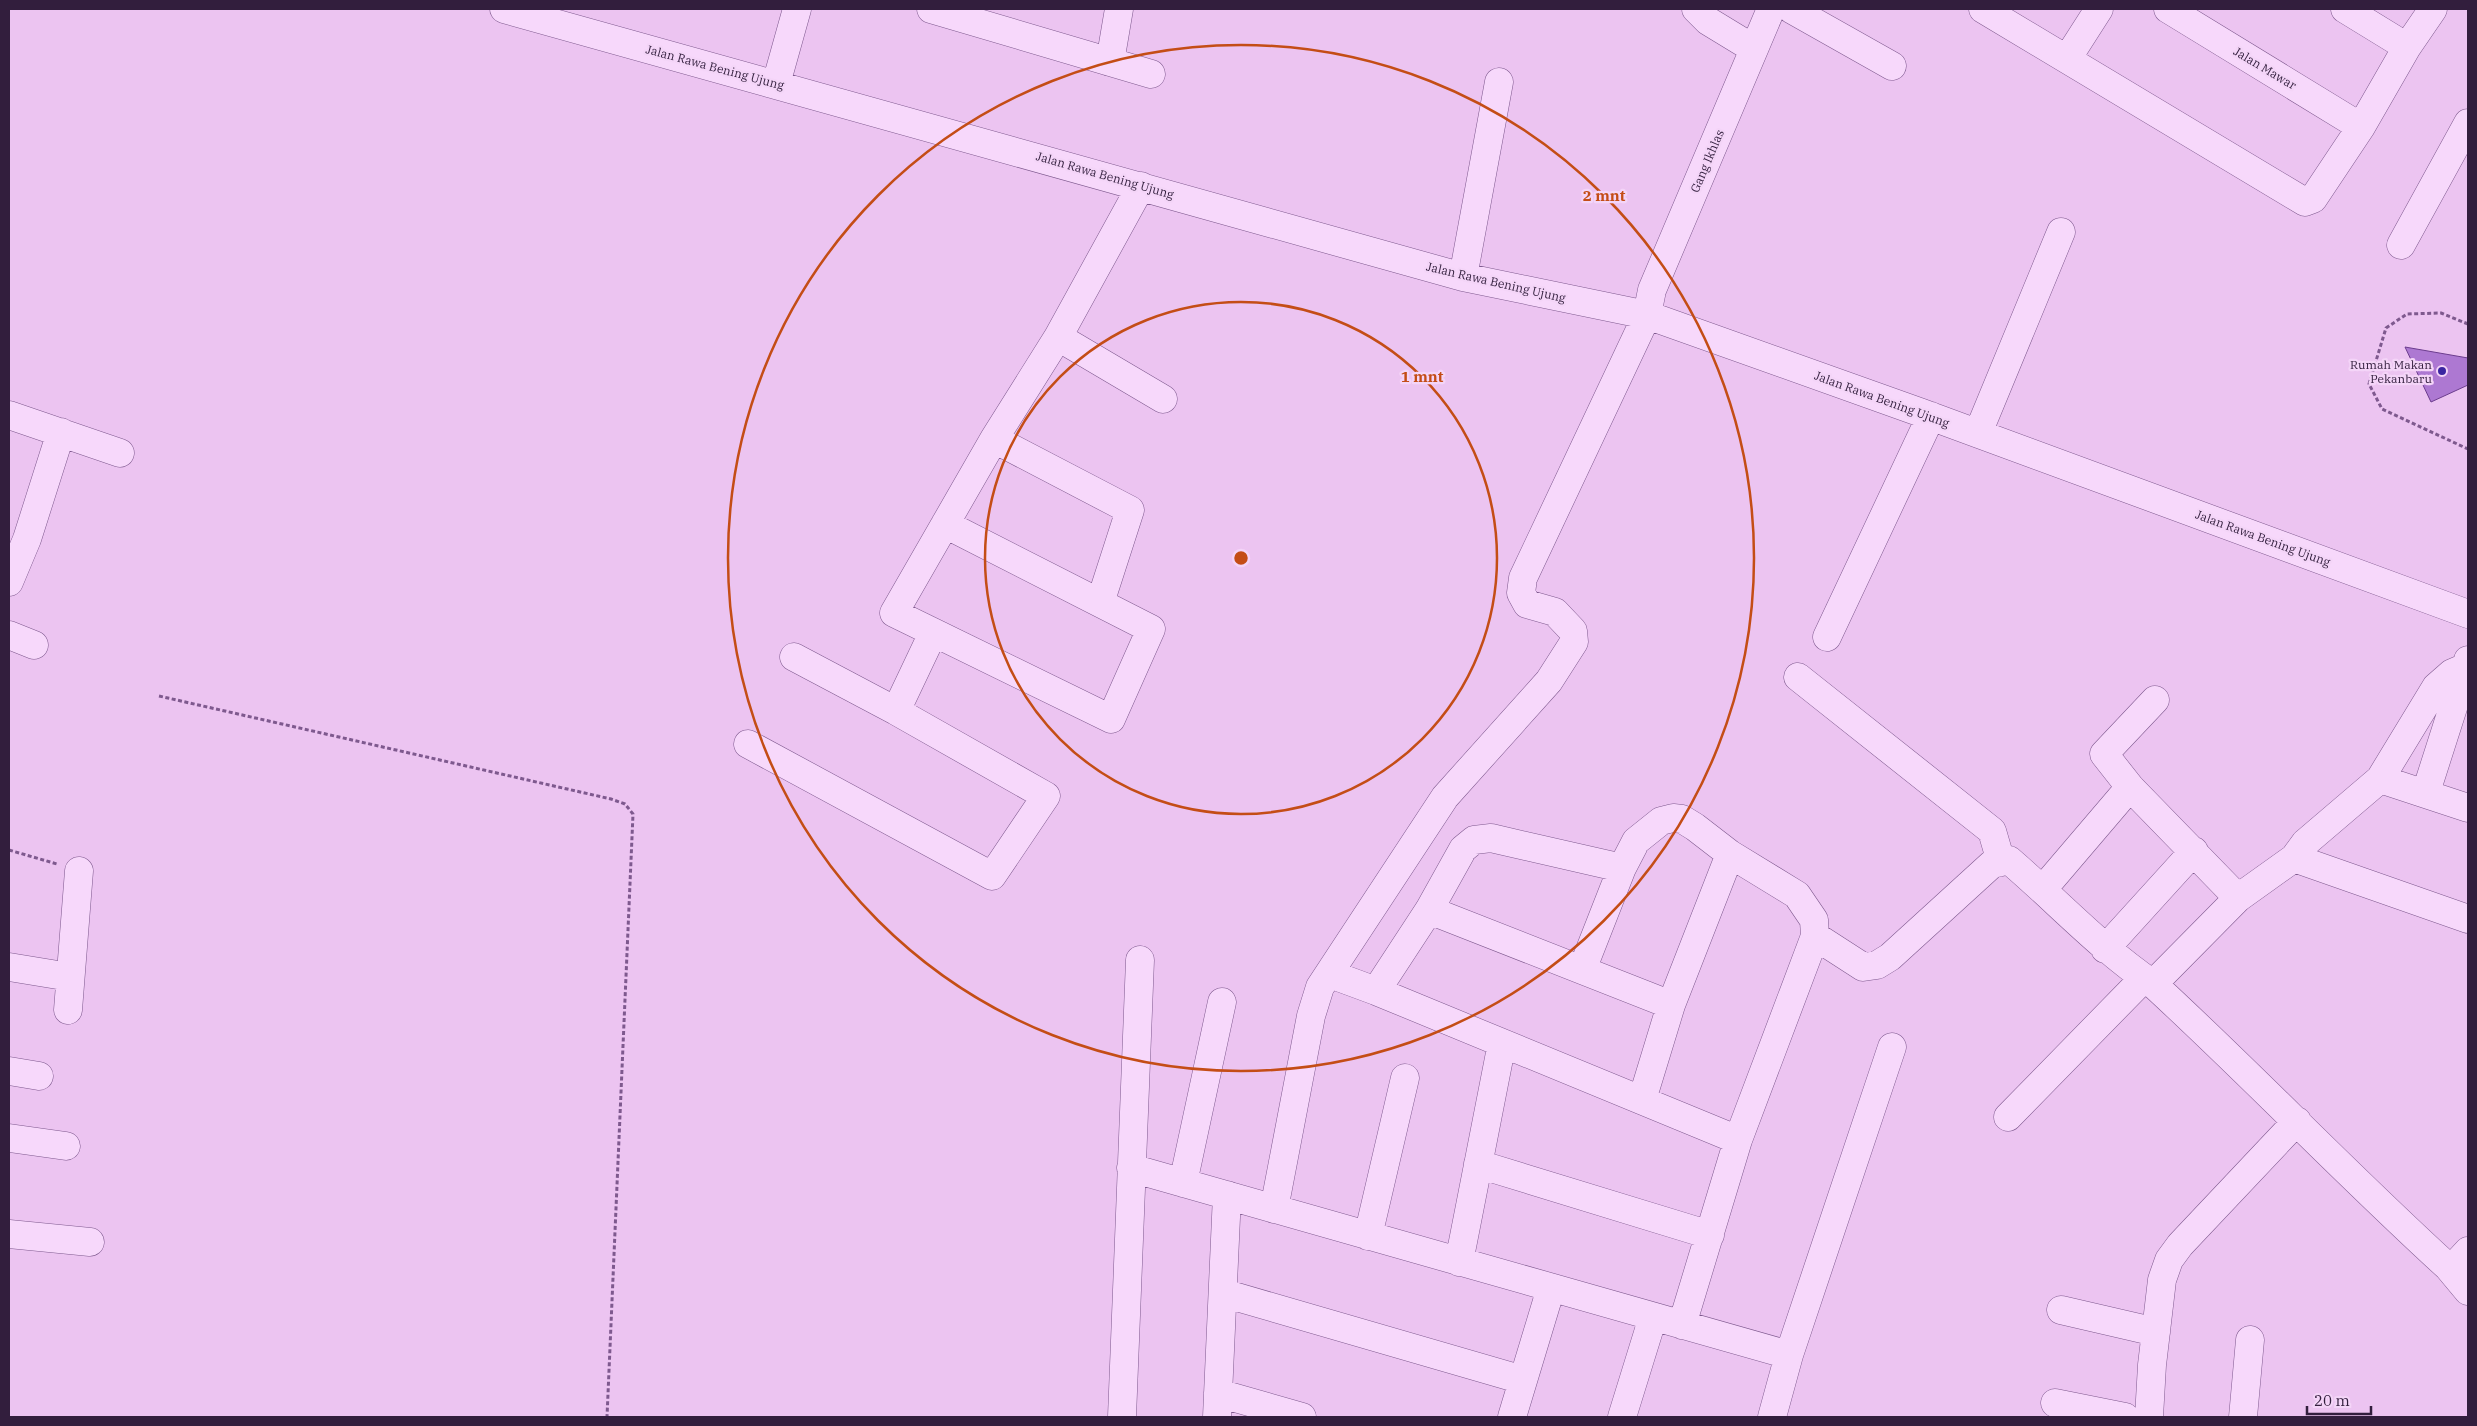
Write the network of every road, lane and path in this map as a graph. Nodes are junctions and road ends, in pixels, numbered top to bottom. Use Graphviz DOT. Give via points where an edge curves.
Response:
graph roads {
  1 [pos="507,9"];
  2 [pos="797,9"];
  3 [pos="931,9"];
  4 [pos="1120,9"];
  5 [pos="1696,9"];
  6 [pos="1771,9"];
  7 [pos="1791,9"];
  8 [pos="1983,9"];
  9 [pos="2099,9"];
  10 [pos="2168,9"];
  11 [pos="2345,9"];
  12 [pos="2433,9"];
  13 [pos="1006,20"];
  14 [pos="2407,47"];
  15 [pos="1754,49"];
  16 [pos="2067,59"];
  17 [pos="1110,62"];
  18 [pos="1892,66"];
  19 [pos="1151,74"];
  20 [pos="1499,82"];
  21 [pos="776,84"];
  22 [pos="2468,123"];
  23 [pos="2361,127"];
  24 [pos="1141,186"];
  25 [pos="2061,232"];
  26 [pos="2401,244"];
  27 [pos="1463,277"];
  28 [pos="1647,315"];
  29 [pos="2468,324"];
  30 [pos="1058,337"];
  31 [pos="1163,398"];
  32 [pos="9,415"];
  33 [pos="1931,416"];
  34 [pos="61,432"];
  35 [pos="1978,433"];
  36 [pos="994,439"];
  37 [pos="2468,449"];
  38 [pos="120,453"];
  39 [pos="946,524"];
  40 [pos="9,582"];
  41 [pos="1100,603"];
  42 [pos="2468,614"];
  43 [pos="933,633"];
  44 [pos="9,635"];
  45 [pos="1827,637"];
  46 [pos="34,645"];
  47 [pos="794,657"];
  48 [pos="2467,663"];
  49 [pos="1798,677"];
  50 [pos="159,696"];
  51 [pos="2155,700"];
  52 [pos="896,711"];
  53 [pos="748,744"];
  54 [pos="2380,779"];
  55 [pos="2130,787"];
  56 [pos="2426,792"];
  57 [pos="2468,808"];
  58 [pos="9,850"];
  59 [pos="2194,852"];
  60 [pos="1730,854"];
  61 [pos="2294,858"];
  62 [pos="2001,862"];
  63 [pos="1622,868"];
  64 [pos="80,871"];
  65 [pos="2043,889"];
  66 [pos="2238,898"];
  67 [pos="1429,910"];
  68 [pos="2468,920"];
  69 [pos="1815,936"];
  70 [pos="2105,949"];
  71 [pos="1140,960"];
  72 [pos="9,967"];
  73 [pos="1582,970"];
  74 [pos="1330,974"];
  75 [pos="70,976"];
  76 [pos="2148,981"];
  77 [pos="1376,991"];
  78 [pos="1222,1002"];
  79 [pos="1671,1005"];
  80 [pos="68,1010"];
  81 [pos="1502,1042"];
  82 [pos="1892,1047"];
  83 [pos="9,1071"];
  84 [pos="39,1076"];
  85 [pos="1405,1078"];
  86 [pos="1642,1100"];
  87 [pos="2008,1117"];
  88 [pos="2297,1121"];
  89 [pos="9,1138"];
  90 [pos="1738,1140"];
  91 [pos="66,1146"];
  92 [pos="1478,1164"];
  93 [pos="1130,1168"];
  94 [pos="1183,1183"];
  95 [pos="1227,1196"];
  96 [pos="1274,1209"];
  97 [pos="9,1234"];
  98 [pos="1710,1235"];
  99 [pos="1368,1236"];
  100 [pos="90,1242"];
  101 [pos="2458,1259"];
  102 [pos="1459,1262"];
  103 [pos="1551,1288"];
  104 [pos="2468,1291"];
  105 [pos="1223,1293"];
  106 [pos="2061,1310"];
  107 [pos="1653,1317"];
  108 [pos="1682,1326"];
  109 [pos="2156,1332"];
  110 [pos="2250,1340"];
  111 [pos="1789,1355"];
  112 [pos="1523,1380"];
  113 [pos="2056,1403"];
  114 [pos="1217,1405"];
  115 [pos="607,1417"];
  116 [pos="1122,1417"];
  117 [pos="1302,1417"];
  118 [pos="1512,1417"];
  119 [pos="1622,1417"];
  120 [pos="1772,1417"];
  121 [pos="2125,1417"];
  122 [pos="2149,1417"];
  123 [pos="2243,1417"];
  1 -- 21 [label="street, Jalan Rawa Bening Ujung"];
  2 -- 21 [label="street"];
  3 -- 13 [label="street"];
  4 -- 17 [label="street"];
  5 -- 15 [label="street" via="1708,22"];
  6 -- 15 [label="street, Gang Ikhlas"];
  7 -- 18 [label="street"];
  8 -- 16 [label="street"];
  9 -- 16 [label="street"];
  10 -- 23 [label="street, Jalan Mawar"];
  11 -- 14 [label="street"];
  12 -- 14 [label="street"];
  13 -- 17 [label="street"];
  14 -- 23 [label="street"];
  15 -- 28 [label="street, Gang Ikhlas" via="1652,290"];
  16 -- 23 [label="street" via="2305,202 2313,199"];
  17 -- 19 [label="street"];
  20 -- 27 [label="street"];
  21 -- 24 [label="street, Jalan Rawa Bening Ujung"];
  22 -- 26 [label="street"];
  24 -- 27 [label="street, Jalan Rawa Bening Ujung"];
  24 -- 30 [label="street"];
  25 -- 35 [label="street"];
  27 -- 28 [label="street, Jalan Rawa Bening Ujung"];
  28 -- 33 [label="street, Jalan Rawa Bening Ujung"];
  28 -- 74 [label="street, Gang Ikhlas" via="1523,578 1521,593 1527,604 1555,612 1573,632 1574,642 1549,681 1445,797"];
  29 -- 37 [label="path" via="2441,313 2407,314 2386,328 2369,384 2382,409"];
  30 -- 31 [label="street"];
  30 -- 36 [label="street"];
  32 -- 34 [label="street"];
  33 -- 35 [label="street, Jalan Rawa Bening Ujung"];
  33 -- 45 [label="street"];
  34 -- 38 [label="street"];
  34 -- 40 [label="street" via="27,539"];
  35 -- 42 [label="street, Jalan Rawa Bening Ujung"];
  36 -- 39 [label="street"];
  36 -- 41 [label="street" via="1130,510"];
  39 -- 41 [label="street"];
  39 -- 43 [label="street" via="894,614"];
  41 -- 43 [label="street" via="1151,629 1112,719"];
  43 -- 52 [label="street"];
  44 -- 46 [label="street"];
  47 -- 52 [label="street"];
  48 -- 54 [label="street" via="2436,687"];
  48 -- 56 [label="street"];
  49 -- 62 [label="street" via="1992,831"];
  50 -- 115 [label="path" via="612,799 624,804 633,814"];
  51 -- 55 [label="street" via="2104,754"];
  52 -- 53 [label="street" via="1046,796 992,876"];
  54 -- 56 [label="street"];
  54 -- 61 [label="street" via="2305,844"];
  55 -- 59 [label="street"];
  55 -- 65 [label="street"];
  56 -- 57 [label="street"];
  58 -- 64 [label="path"];
  59 -- 66 [label="street"];
  59 -- 70 [label="street"];
  60 -- 63 [label="street" via="1695,827 1673,818 1661,821 1636,841"];
  60 -- 69 [label="street" via="1797,895 1814,920"];
  60 -- 79 [label="street"];
  61 -- 66 [label="street"];
  61 -- 68 [label="street"];
  62 -- 65 [label="street" via="2009,860"];
  62 -- 69 [label="street" via="1992,864 1890,957 1877,965 1862,967"];
  63 -- 67 [label="street" via="1491,838 1474,840 1463,849"];
  63 -- 73 [label="street"];
  64 -- 75 [label="street"];
  65 -- 70 [label="street"];
  66 -- 76 [label="street"];
  67 -- 73 [label="street"];
  67 -- 77 [label="street"];
  69 -- 90 [label="street"];
  70 -- 76 [label="street"];
  71 -- 93 [label="street"];
  72 -- 75 [label="street"];
  73 -- 79 [label="street"];
  74 -- 77 [label="street"];
  74 -- 96 [label="street, Gang Ikhlas" via="1320,987 1311,1016"];
  75 -- 80 [label="street"];
  76 -- 87 [label="street"];
  76 -- 88 [label="street"];
  77 -- 81 [label="street"];
  78 -- 94 [label="street"];
  79 -- 86 [label="street"];
  81 -- 86 [label="street"];
  81 -- 92 [label="street"];
  82 -- 111 [label="street"];
  83 -- 84 [label="street"];
  85 -- 99 [label="street"];
  86 -- 90 [label="street"];
  88 -- 101 [label="street" via="2386,1210"];
  88 -- 109 [label="street" via="2169,1260 2162,1280"];
  89 -- 91 [label="street"];
  90 -- 98 [label="street"];
  92 -- 98 [label="street"];
  92 -- 102 [label="street"];
  93 -- 94 [label="street"];
  93 -- 116 [label="street"];
  94 -- 95 [label="street"];
  95 -- 96 [label="street"];
  95 -- 105 [label="street"];
  96 -- 99 [label="street"];
  97 -- 100 [label="street"];
  98 -- 108 [label="street"];
  99 -- 102 [label="street"];
  101 -- 104 [label="street"];
  102 -- 103 [label="street"];
  103 -- 107 [label="street"];
  103 -- 112 [label="street"];
  105 -- 112 [label="street"];
  105 -- 114 [label="street"];
  106 -- 109 [label="street"];
  107 -- 108 [label="street"];
  107 -- 119 [label="street"];
  108 -- 111 [label="street"];
  109 -- 122 [label="street"];
  110 -- 123 [label="street"];
  111 -- 120 [label="street"];
  112 -- 118 [label="street"];
  113 -- 121 [label="street"];
  114 -- 117 [label="street"];
}
